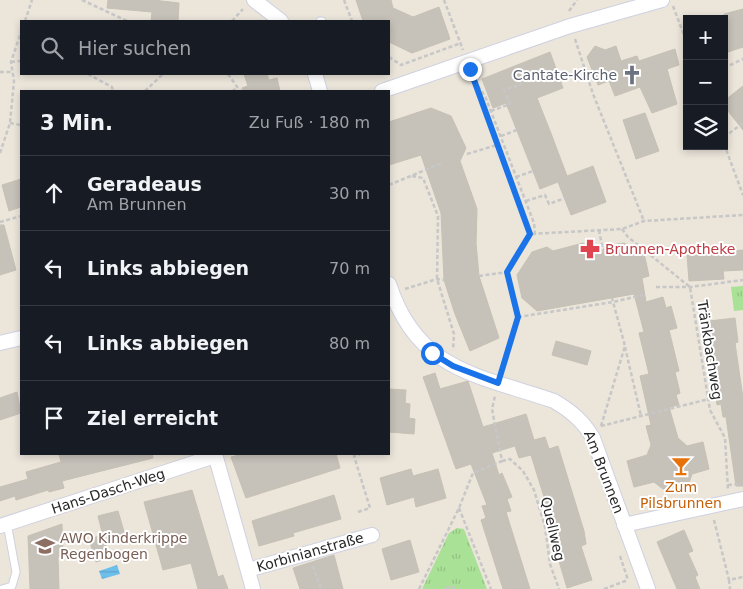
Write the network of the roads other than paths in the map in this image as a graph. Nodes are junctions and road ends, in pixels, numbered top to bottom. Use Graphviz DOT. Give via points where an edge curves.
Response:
graph roads {
  1 [pos="662,0"];
  2 [pos="250,3"];
  3 [pos="279,20"];
  4 [pos="314,75"];
  5 [pos="320,90"];
  6 [pos="385,90"];
  7 [pos="390,288"];
  8 [pos="20,338"];
  9 [pos="0,343"];
  10 [pos="215,455"];
  11 [pos="743,499"];
  12 [pos="3,525"];
  13 [pos="624,525"];
  14 [pos="372,535"];
  15 [pos="248,570"];
  16 [pos="646,583"];
  17 [pos="2,589"];
  18 [pos="252,589"];
  1 -- 6 [label="street" via="570,26"];
  2 -- 3 [label="street"];
  4 -- 5 [label="street"];
  7 -- 13 [label="street, Am Brunnen" via="408,328 420,342 453,366 554,401 585,425 593,438"];
  8 -- 9 [label="street"];
  10 -- 12 [label="street, Hans-Dasch-Weg"];
  10 -- 15 [label="street"];
  11 -- 13 [label="street"];
  12 -- 17 [label="lane" via="16,572 12,586"];
  13 -- 16 [label="street, Am Brunnen"];
  14 -- 15 [label="street, Korbinianstraße"];
  15 -- 18 [label="street"];
}
